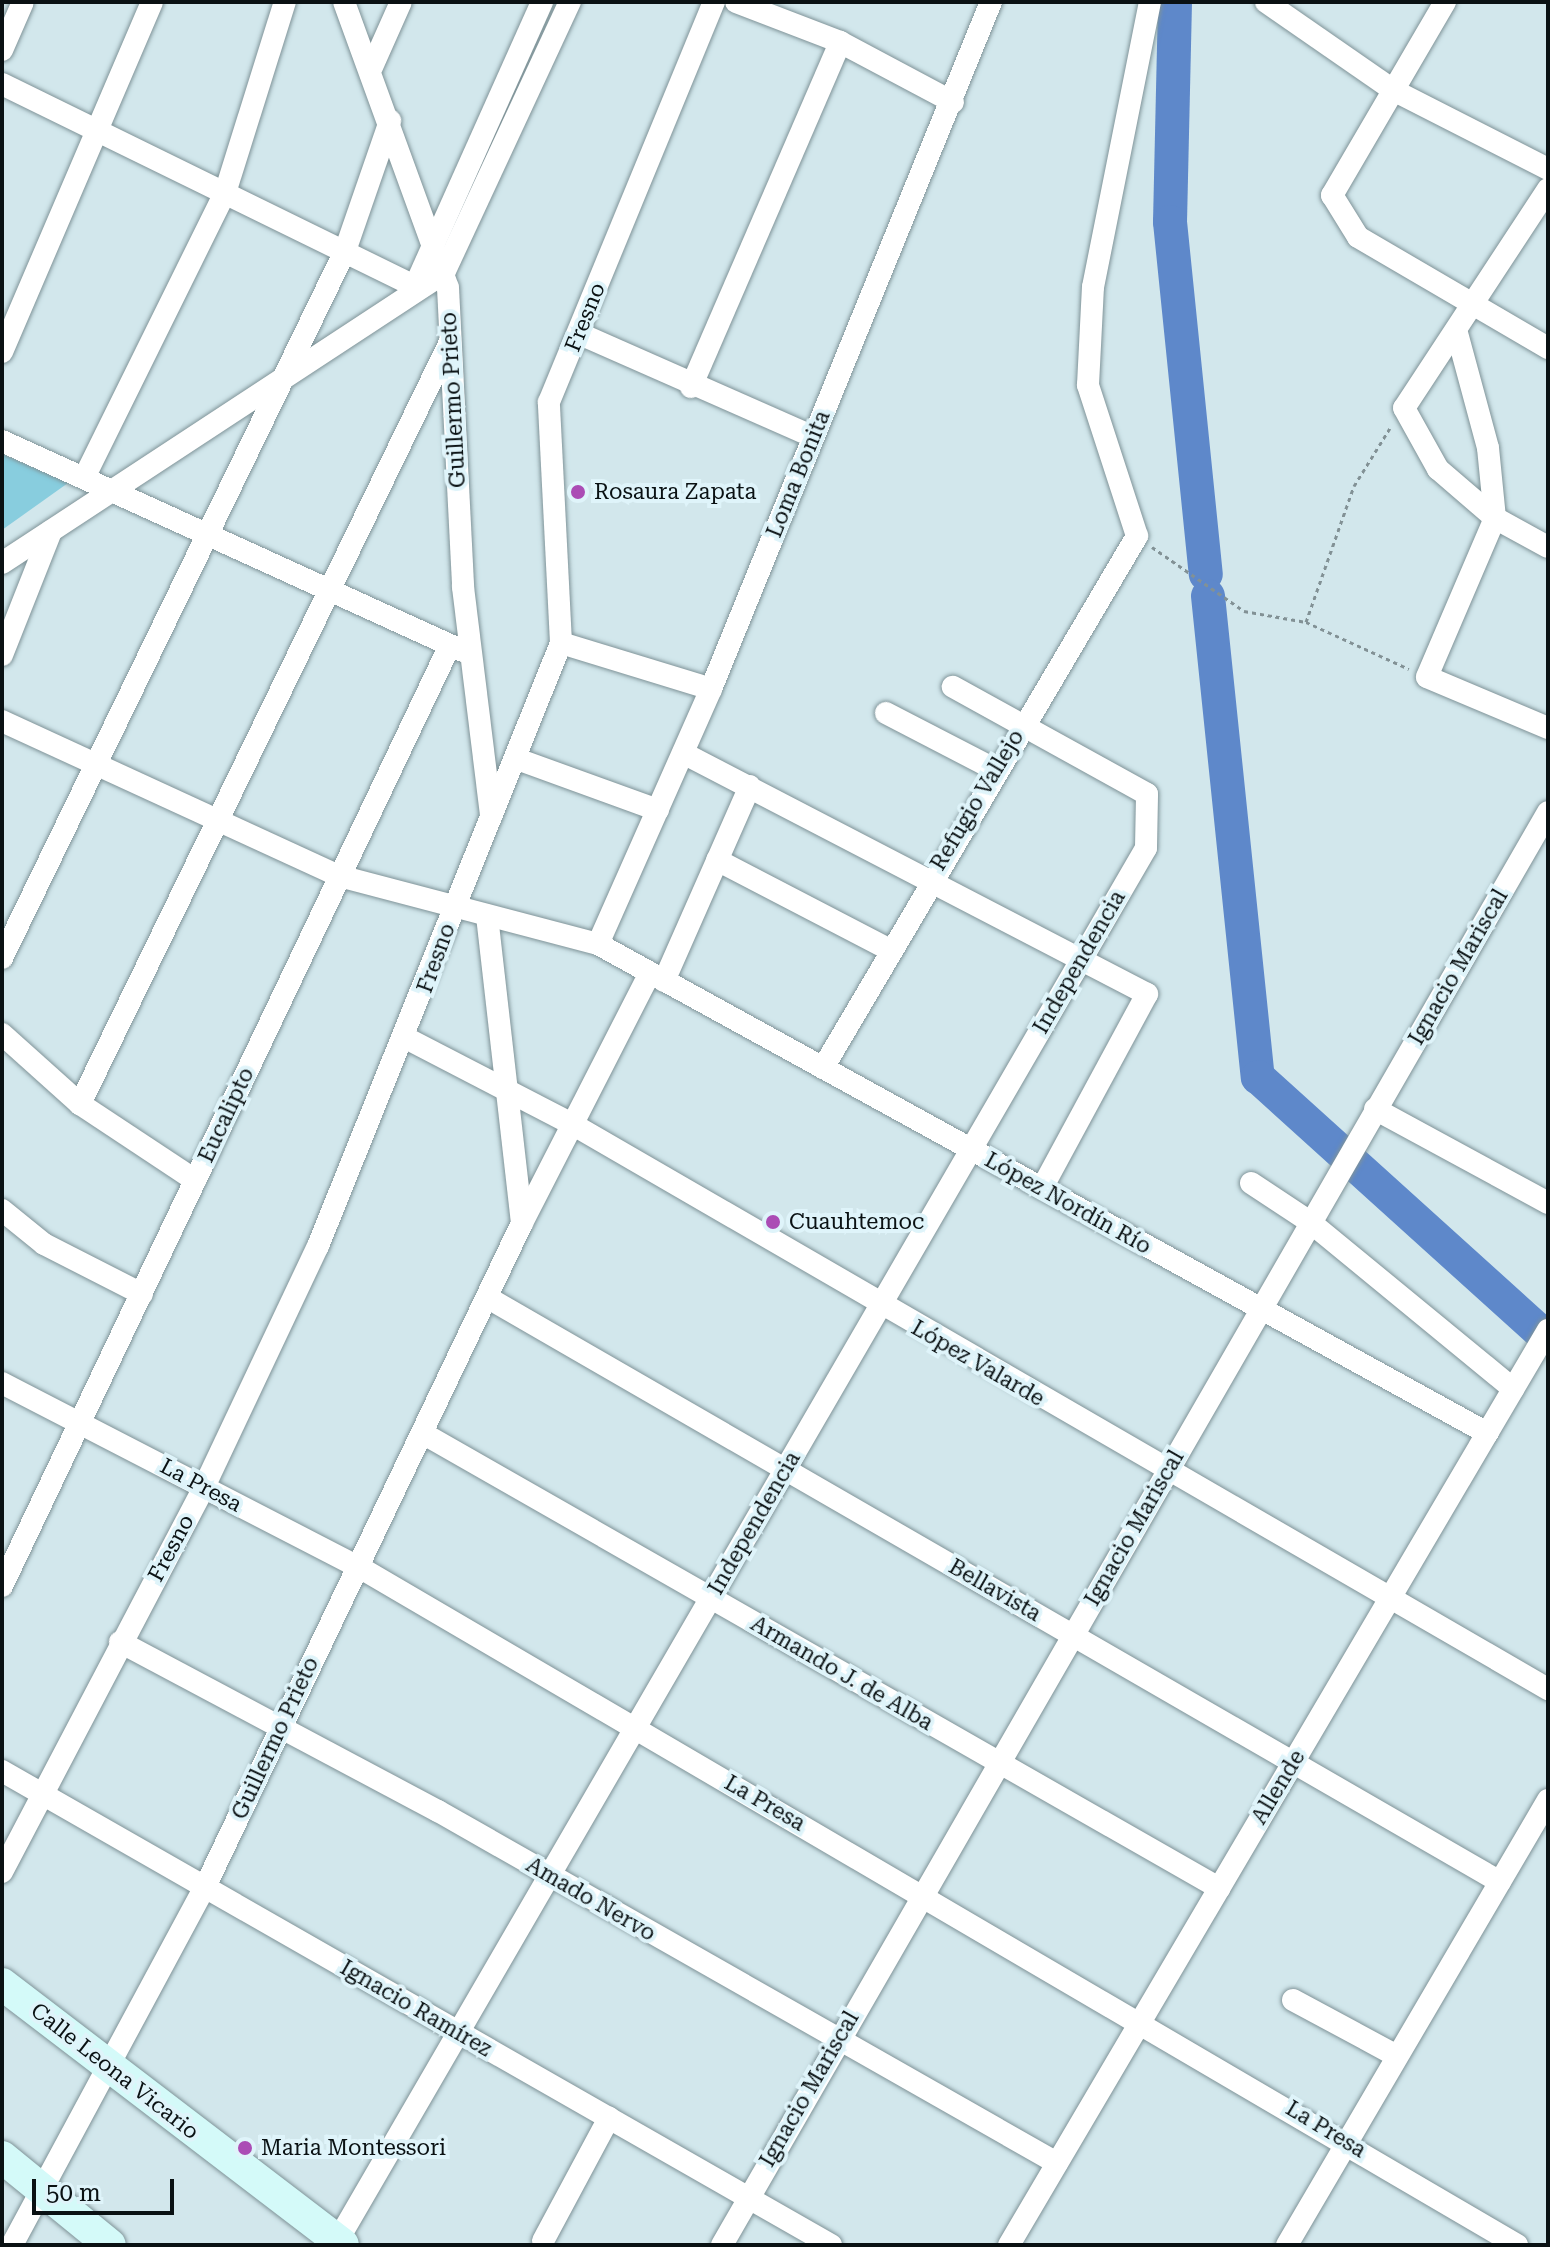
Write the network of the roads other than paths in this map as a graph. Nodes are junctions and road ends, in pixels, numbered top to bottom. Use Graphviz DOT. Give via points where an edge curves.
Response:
graph roads {
  1 [pos="23,2"];
  2 [pos="152,2"];
  3 [pos="285,2"];
  4 [pos="344,2"];
  5 [pos="401,2"];
  6 [pos="542,2"];
  7 [pos="570,2"];
  8 [pos="714,2"];
  9 [pos="736,2"];
  10 [pos="991,2"];
  11 [pos="1150,2"];
  12 [pos="1266,2"];
  13 [pos="1445,2"];
  14 [pos="840,42"];
  15 [pos="2,50"];
  16 [pos="372,67"];
  17 [pos="2,84"];
  18 [pos="1393,90"];
  19 [pos="953,102"];
  20 [pos="390,121"];
  21 [pos="102,133"];
  22 [pos="1548,169"];
  23 [pos="1548,189"];
  24 [pos="225,193"];
  25 [pos="435,237"];
  26 [pos="345,251"];
  27 [pos="444,273"];
  28 [pos="415,286"];
  29 [pos="1475,306"];
  30 [pos="578,333"];
  31 [pos="1457,333"];
  32 [pos="449,344"];
  33 [pos="1548,348"];
  34 [pos="2,352"];
  35 [pos="283,378"];
  36 [pos="691,387"];
  37 [pos="812,436"];
  38 [pos="2,441"];
  39 [pos="84,478"];
  40 [pos="109,490"];
  41 [pos="1495,518"];
  42 [pos="51,531"];
  43 [pos="208,534"];
  44 [pos="1548,547"];
  45 [pos="2,563"];
  46 [pos="330,590"];
  47 [pos="561,643"];
  48 [pos="450,645"];
  49 [pos="2,655"];
  50 [pos="474,656"];
  51 [pos="953,687"];
  52 [pos="711,689"];
  53 [pos="886,713"];
  54 [pos="2,721"];
  55 [pos="1022,725"];
  56 [pos="1548,728"];
  57 [pos="683,753"];
  58 [pos="517,759"];
  59 [pos="94,768"];
  60 [pos="996,770"];
  61 [pos="750,786"];
  62 [pos="658,810"];
  63 [pos="1548,812"];
  64 [pos="492,816"];
  65 [pos="222,822"];
  66 [pos="717,860"];
  67 [pos="339,876"];
  68 [pos="930,879"];
  69 [pos="455,904"];
  70 [pos="487,916"];
  71 [pos="598,944"];
  72 [pos="888,949"];
  73 [pos="2,958"];
  74 [pos="1080,958"];
  75 [pos="657,977"];
  76 [pos="2,1034"];
  77 [pos="406,1038"];
  78 [pos="823,1068"];
  79 [pos="502,1087"];
  80 [pos="80,1104"];
  81 [pos="1371,1116"];
  82 [pos="572,1124"];
  83 [pos="971,1149"];
  84 [pos="195,1180"];
  85 [pos="1251,1183"];
  86 [pos="1042,1188"];
  87 [pos="1548,1203"];
  88 [pos="2,1210"];
  89 [pos="1313,1216"];
  90 [pos="522,1223"];
  91 [pos="142,1294"];
  92 [pos="490,1299"];
  93 [pos="879,1305"];
  94 [pos="1261,1308"];
  95 [pos="1548,1330"];
  96 [pos="1516,1383"];
  97 [pos="4,1389"];
  98 [pos="81,1421"];
  99 [pos="1487,1433"];
  100 [pos="424,1434"];
  101 [pos="786,1469"];
  102 [pos="1166,1473"];
  103 [pos="204,1487"];
  104 [pos="359,1567"];
  105 [pos="2,1586"];
  106 [pos="711,1598"];
  107 [pos="1389,1599"];
  108 [pos="1073,1635"];
  109 [pos="120,1642"];
  110 [pos="1548,1689"];
  111 [pos="279,1728"];
  112 [pos="636,1728"];
  113 [pos="998,1762"];
  114 [pos="1293,1762"];
  115 [pos="2,1771"];
  116 [pos="42,1794"];
  117 [pos="1548,1800"];
  118 [pos="2,1872"];
  119 [pos="550,1876"];
  120 [pos="1500,1882"];
  121 [pos="205,1887"];
  122 [pos="1219,1888"];
  123 [pos="922,1894"];
  124 [pos="2,1984"];
  125 [pos="1293,2000"];
  126 [pos="1141,2021"];
  127 [pos="459,2033"];
  128 [pos="838,2039"];
  129 [pos="1397,2056"];
  130 [pos="109,2068"];
  131 [pos="609,2118"];
  132 [pos="1348,2141"];
  133 [pos="2,2157"];
  134 [pos="1057,2163"];
  135 [pos="44,2190"];
  136 [pos="746,2197"];
  137 [pos="543,2241"];
  138 [pos="339,2244"];
  139 [pos="12,2245"];
  140 [pos="110,2245"];
  141 [pos="722,2245"];
  142 [pos="831,2245"];
  143 [pos="1009,2245"];
  144 [pos="1287,2245"];
  145 [pos="1517,2245"];
  1 -- 15 [label="street"];
  2 -- 21 [label="street"];
  3 -- 24 [label="street"];
  4 -- 16 [label="street, Guillermo Prieto"];
  5 -- 16 [label="street"];
  6 -- 25 [label="street"];
  7 -- 27 [label="street"];
  8 -- 30 [label="street, Fresno"];
  9 -- 14 [label="street"];
  10 -- 19 [label="street, Loma Bonita"];
  11 -- 55 [label="street, Refugio Vallejo" via="1093,287 1088,385 1137,536"];
  12 -- 18 [label="street"];
  13 -- 18 [label="street"];
  14 -- 19 [label="street"];
  14 -- 36 [label="street"];
  16 -- 20 [label="street, Guillermo Prieto"];
  17 -- 21 [label="street"];
  18 -- 22 [label="street"];
  18 -- 29 [label="street" via="1332,195 1358,237"];
  19 -- 37 [label="street, Loma Bonita"];
  20 -- 25 [label="street, Guillermo Prieto"];
  20 -- 26 [label="street"];
  21 -- 24 [label="street"];
  21 -- 34 [label="street"];
  23 -- 29 [label="street"];
  24 -- 26 [label="street"];
  24 -- 39 [label="street"];
  25 -- 27 [label="street, Guillermo Prieto"];
  25 -- 28 [label="street"];
  26 -- 28 [label="street"];
  26 -- 35 [label="street"];
  27 -- 28 [label="street"];
  27 -- 32 [label="street, Guillermo Prieto"];
  28 -- 35 [label="street"];
  29 -- 31 [label="street"];
  29 -- 33 [label="street"];
  30 -- 36 [label="street"];
  30 -- 47 [label="street, Fresno" via="549,402"];
  31 -- 41 [label="street" via="1488,448"];
  31 -- 41 [label="street" via="1404,408 1438,469"];
  32 -- 46 [label="street"];
  32 -- 50 [label="street, Guillermo Prieto"];
  35 -- 40 [label="street"];
  35 -- 43 [label="street"];
  36 -- 37 [label="street"];
  37 -- 52 [label="street, Loma Bonita"];
  38 -- 39 [label="street"];
  39 -- 40 [label="street"];
  40 -- 42 [label="street"];
  40 -- 43 [label="street"];
  41 -- 44 [label="street"];
  41 -- 56 [label="street" via="1427,677"];
  42 -- 45 [label="street"];
  42 -- 49 [label="street"];
  43 -- 46 [label="street"];
  43 -- 59 [label="street"];
  46 -- 48 [label="street"];
  46 -- 65 [label="street"];
  47 -- 52 [label="street"];
  47 -- 58 [label="street, Fresno"];
  48 -- 50 [label="street"];
  48 -- 67 [label="street, Eucalipto"];
  50 -- 64 [label="street, Guillermo Prieto"];
  51 -- 55 [label="street"];
  52 -- 57 [label="street, Loma Bonita"];
  53 -- 60 [label="street"];
  54 -- 59 [label="street, López Nordín Río"];
  55 -- 60 [label="street, Refugio Vallejo"];
  55 -- 74 [label="street, Independencia" via="1147,794 1146,848"];
  57 -- 61 [label="street"];
  57 -- 62 [label="street, Loma Bonita"];
  58 -- 62 [label="street"];
  58 -- 64 [label="street, Fresno"];
  59 -- 65 [label="street, López Nordín Río"];
  59 -- 73 [label="street"];
  60 -- 68 [label="street, Refugio Vallejo"];
  61 -- 66 [label="street, Guillermo Prieto"];
  61 -- 68 [label="street"];
  62 -- 71 [label="street, Loma Bonita"];
  63 -- 81 [label="street, Ignacio Mariscal"];
  64 -- 69 [label="street, Fresno"];
  65 -- 67 [label="street, López Nordín Río"];
  65 -- 80 [label="street"];
  66 -- 72 [label="street"];
  66 -- 75 [label="street, Guillermo Prieto"];
  67 -- 69 [label="street, López Nordín Río"];
  67 -- 84 [label="street, Eucalipto"];
  68 -- 72 [label="street, Refugio Vallejo"];
  68 -- 74 [label="street"];
  69 -- 70 [label="street, López Nordín Río"];
  69 -- 77 [label="street, Fresno"];
  70 -- 71 [label="street, López Nordín Río"];
  70 -- 79 [label="street"];
  71 -- 75 [label="street, López Nordín Río"];
  72 -- 78 [label="street, Refugio Vallejo"];
  74 -- 83 [label="street, Independencia"];
  74 -- 86 [label="street" via="1147,994"];
  75 -- 78 [label="street, López Nordín Río"];
  75 -- 82 [label="street, Guillermo Prieto"];
  76 -- 80 [label="street"];
  77 -- 79 [label="street, López Valarde"];
  77 -- 103 [label="street, Fresno"];
  78 -- 83 [label="street, López Nordín Río"];
  79 -- 82 [label="street, López Valarde"];
  79 -- 90 [label="street"];
  80 -- 84 [label="street"];
  81 -- 87 [label="street"];
  81 -- 89 [label="street, Ignacio Mariscal"];
  82 -- 90 [label="street, Guillermo Prieto"];
  82 -- 93 [label="street, López Valarde"];
  83 -- 86 [label="street, López Nordín Río"];
  83 -- 93 [label="street, Independencia"];
  84 -- 91 [label="street, Eucalipto"];
  85 -- 89 [label="street"];
  86 -- 94 [label="street, López Nordín Río"];
  88 -- 91 [label="street" via="44,1244"];
  89 -- 94 [label="street, Ignacio Mariscal"];
  89 -- 96 [label="street"];
  90 -- 92 [label="street, Guillermo Prieto"];
  91 -- 98 [label="street, Eucalipto"];
  92 -- 100 [label="street, Guillermo Prieto"];
  92 -- 101 [label="street, Bellavista"];
  93 -- 101 [label="street, Independencia"];
  93 -- 102 [label="street, López Valarde"];
  94 -- 99 [label="street, López Nordín Río"];
  94 -- 102 [label="street, Ignacio Mariscal"];
  95 -- 96 [label="street, Allende"];
  96 -- 99 [label="street, Allende"];
  97 -- 98 [label="street, La Presa"];
  98 -- 103 [label="street, La Presa"];
  98 -- 105 [label="street, Eucalipto"];
  99 -- 107 [label="street, Allende"];
  100 -- 104 [label="street, Guillermo Prieto"];
  100 -- 106 [label="street, Armando J. de Alba"];
  101 -- 106 [label="street, Independencia"];
  101 -- 108 [label="street, Bellavista"];
  102 -- 107 [label="street, López Valarde"];
  102 -- 108 [label="street, Ignacio Mariscal"];
  103 -- 104 [label="street, La Presa"];
  103 -- 109 [label="street, Fresno"];
  104 -- 111 [label="street, Guillermo Prieto"];
  104 -- 112 [label="street, La Presa"];
  106 -- 112 [label="street, Independencia"];
  106 -- 113 [label="street, Armando J. de Alba"];
  107 -- 110 [label="street, López Valarde"];
  107 -- 114 [label="street, Allende"];
  108 -- 113 [label="street, Ignacio Mariscal"];
  108 -- 114 [label="street, Bellavista"];
  109 -- 111 [label="street, Amado Nervo"];
  109 -- 116 [label="street, Fresno"];
  111 -- 119 [label="street, Amado Nervo"];
  111 -- 121 [label="street, Guillermo Prieto"];
  112 -- 119 [label="street, Independencia"];
  112 -- 123 [label="street, La Presa"];
  113 -- 122 [label="street, Armando J. de Alba"];
  113 -- 123 [label="street, Ignacio Mariscal"];
  114 -- 120 [label="street, Bellavista"];
  114 -- 122 [label="street, Allende"];
  115 -- 116 [label="street, Ignacio Ramírez"];
  116 -- 118 [label="street, Fresno"];
  116 -- 121 [label="street, Ignacio Ramírez"];
  117 -- 120 [label="street"];
  119 -- 127 [label="street, Independencia"];
  119 -- 128 [label="street, Amado Nervo"];
  120 -- 129 [label="street"];
  121 -- 127 [label="street, Ignacio Ramírez"];
  121 -- 130 [label="street, Guillermo Prieto"];
  122 -- 126 [label="street, Allende"];
  123 -- 126 [label="street, La Presa"];
  123 -- 128 [label="street, Ignacio Mariscal"];
  124 -- 130 [label="main road, Calle Leona Vicario"];
  125 -- 129 [label="street"];
  126 -- 132 [label="street, La Presa"];
  126 -- 134 [label="street, Allende"];
  127 -- 131 [label="street, Ignacio Ramírez"];
  127 -- 138 [label="street, Independencia"];
  128 -- 134 [label="street, Amado Nervo"];
  128 -- 136 [label="street, Ignacio Mariscal"];
  129 -- 132 [label="street"];
  130 -- 135 [label="street, Guillermo Prieto"];
  130 -- 138 [label="main road, Calle Leona Vicario"];
  131 -- 136 [label="street, Ignacio Ramírez"];
  131 -- 137 [label="street"];
  132 -- 144 [label="street"];
  132 -- 145 [label="street, La Presa"];
  133 -- 135 [label="main road"];
  134 -- 143 [label="street, Allende"];
  135 -- 139 [label="street, Guillermo Prieto"];
  135 -- 140 [label="main road"];
  136 -- 141 [label="street, Ignacio Mariscal"];
  136 -- 142 [label="street, Ignacio Ramírez"];
}
